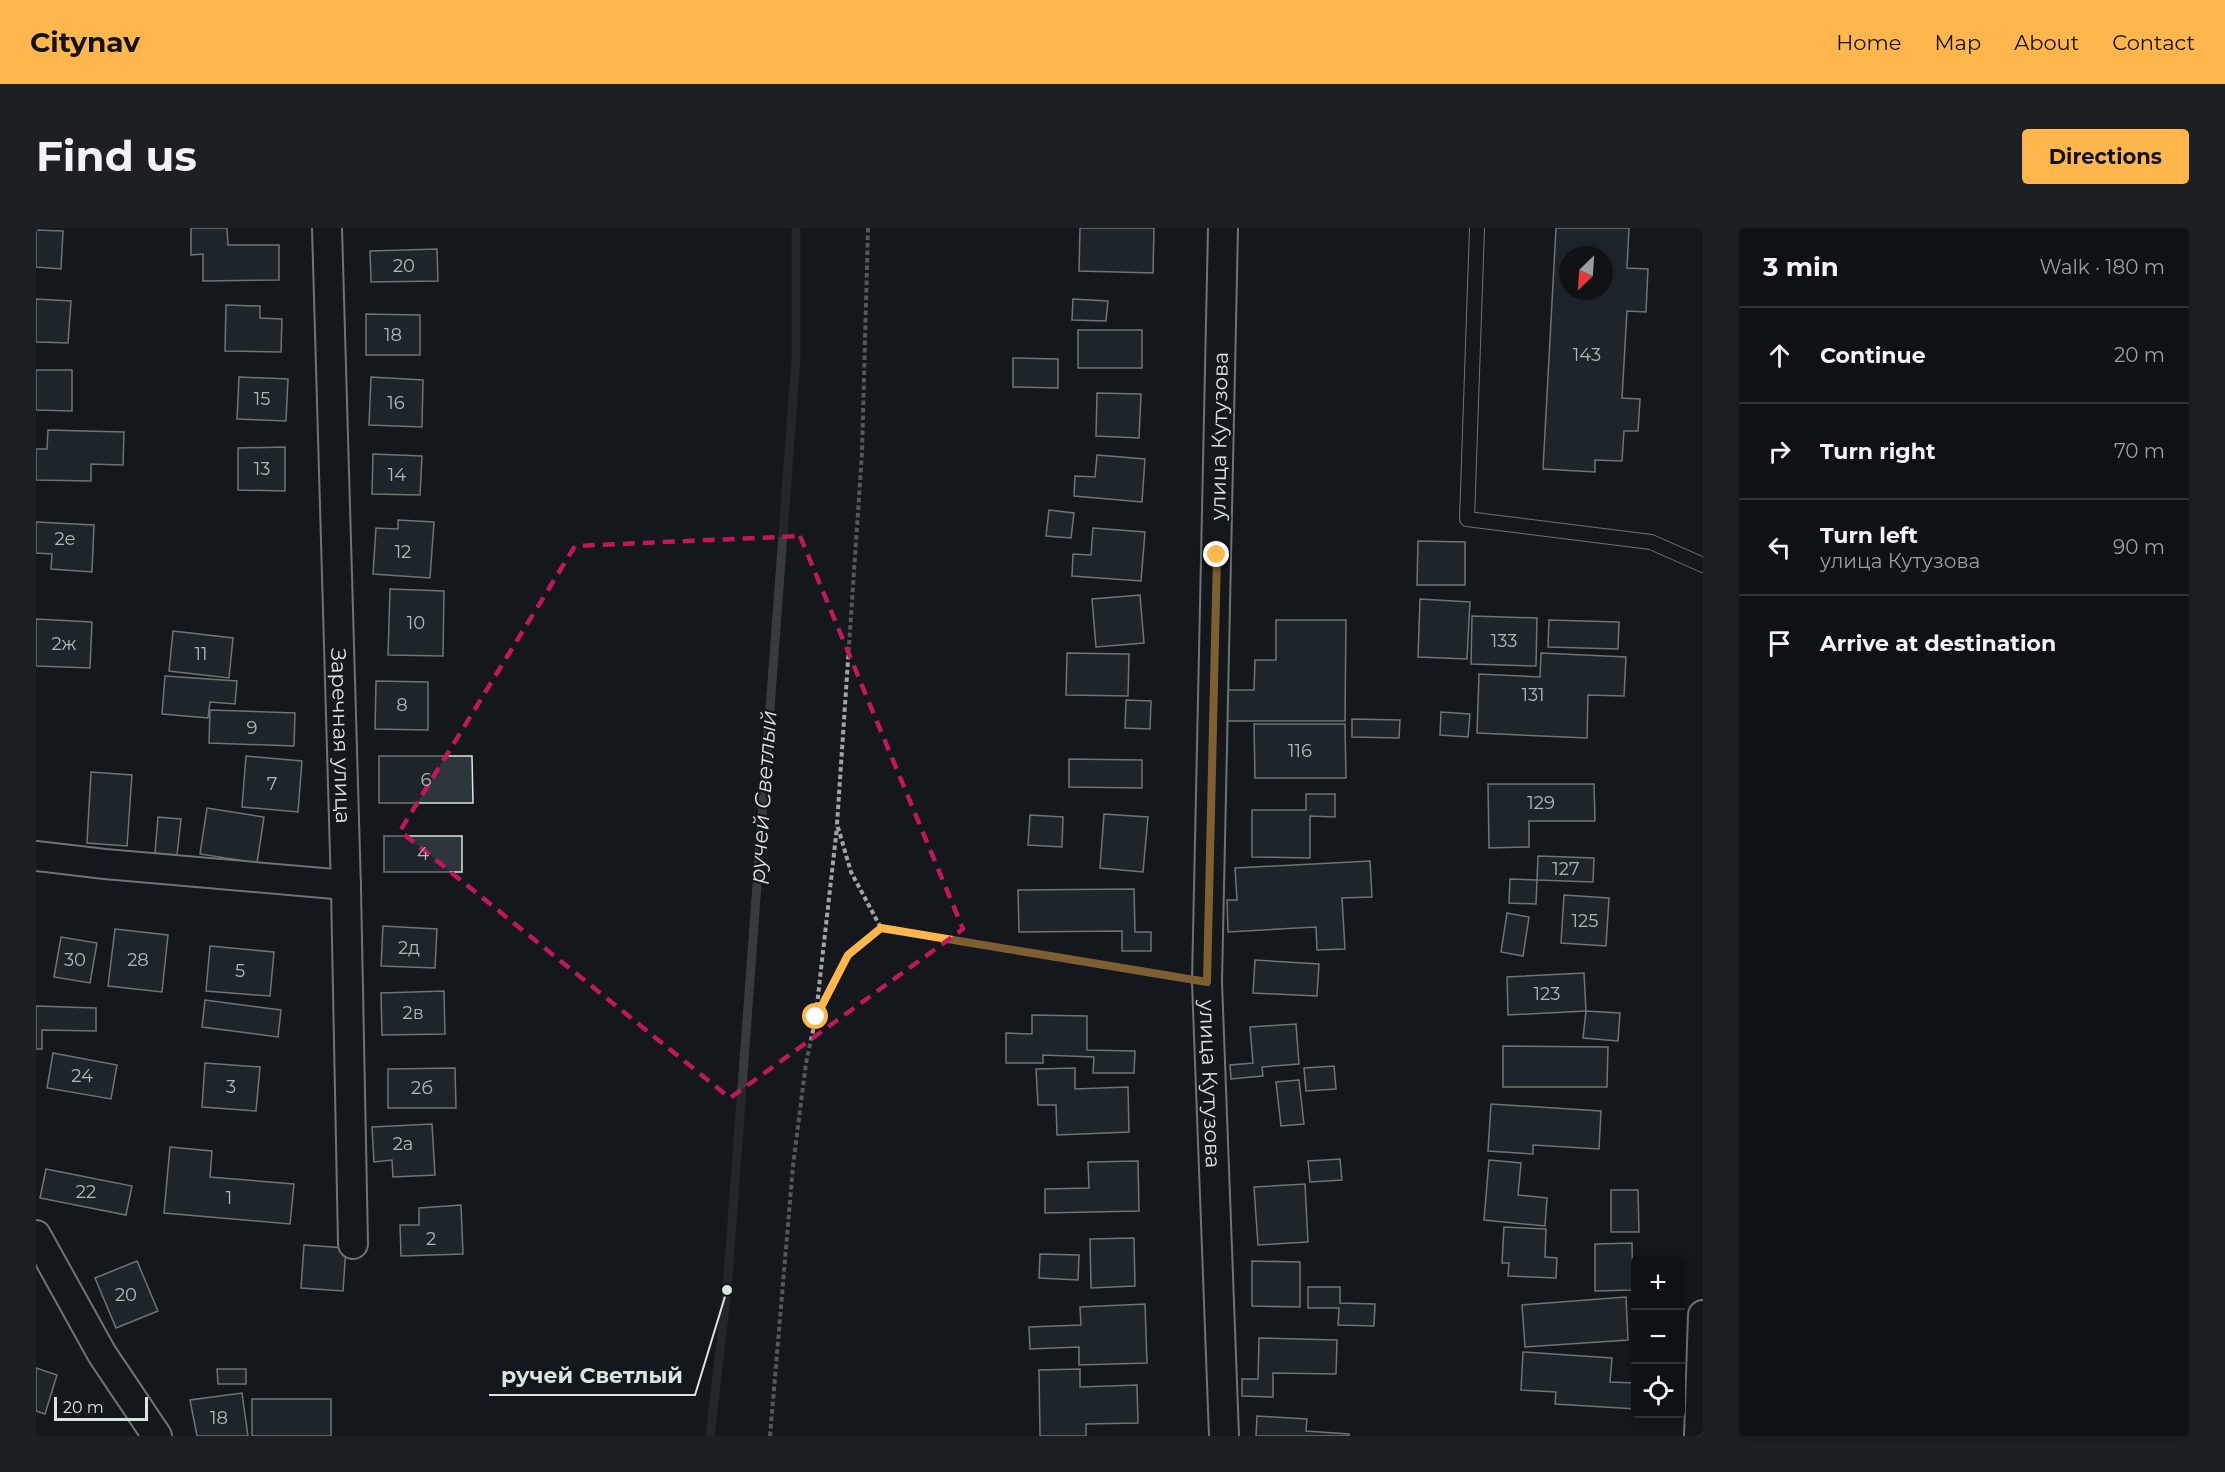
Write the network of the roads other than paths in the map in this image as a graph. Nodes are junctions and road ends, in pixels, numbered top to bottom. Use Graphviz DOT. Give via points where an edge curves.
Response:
graph roads {
  1 [pos="327,228"];
  2 [pos="1223,228"];
  3 [pos="1477,228"];
  4 [pos="1703,565"];
  5 [pos="36,856"];
  6 [pos="346,885"];
  7 [pos="36,1235"];
  8 [pos="353,1244"];
  9 [pos="1703,1315"];
  10 [pos="157,1436"];
  11 [pos="1224,1436"];
  12 [pos="1699,1436"];
  1 -- 6 [label="street, Заречная улица"];
  2 -- 11 [label="street, улица Кутузова" via="1207,982"];
  3 -- 4 [label="lane" via="1467,519 1651,542"];
  5 -- 6 [label="street"];
  6 -- 8 [label="street, Заречная улица"];
  7 -- 10 [label="street" via="102,1353"];
  9 -- 12 [label="street"];
}
